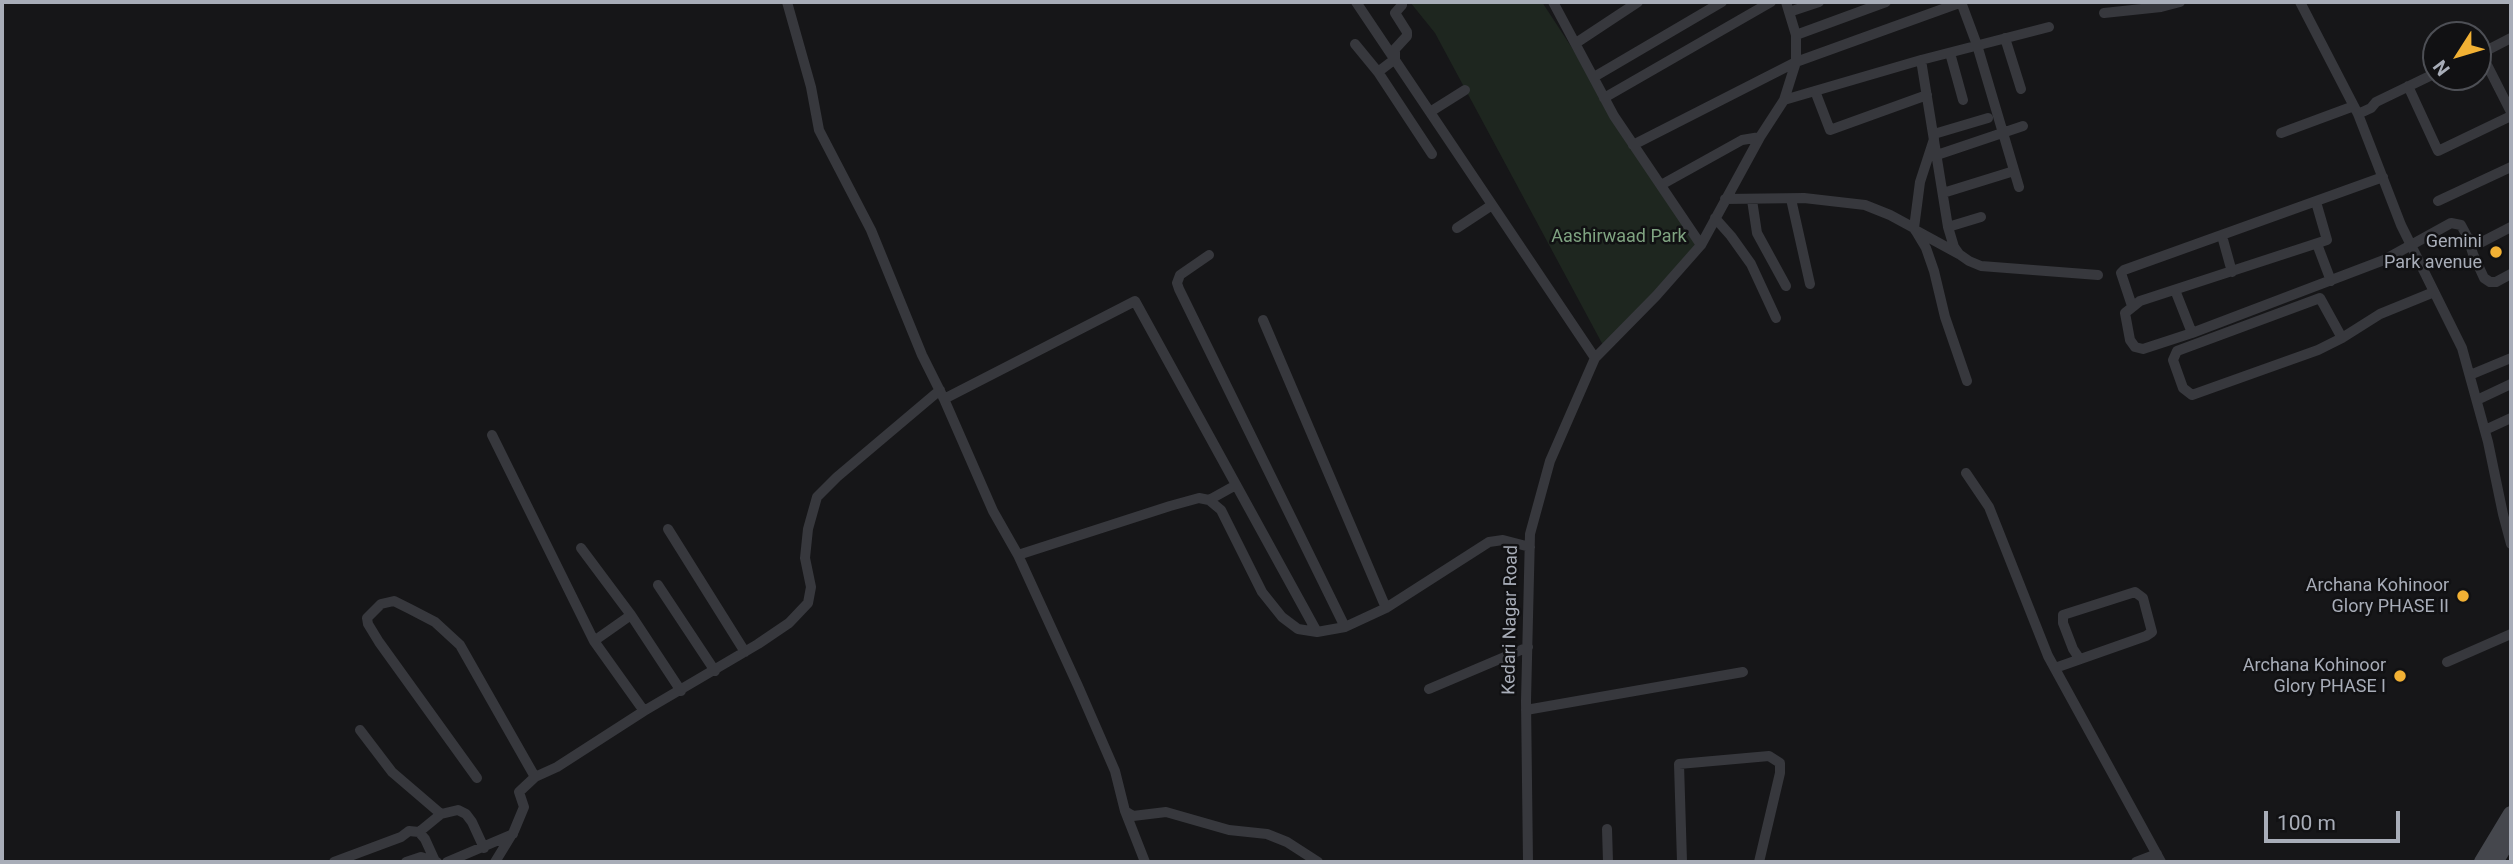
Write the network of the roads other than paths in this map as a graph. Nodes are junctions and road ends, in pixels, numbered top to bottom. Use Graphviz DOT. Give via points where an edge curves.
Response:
graph roads {
  1 [pos="787,2"];
  2 [pos="1356,2"];
  3 [pos="1402,2"];
  4 [pos="1638,2"];
  5 [pos="1722,2"];
  6 [pos="1772,2"];
  7 [pos="1819,2"];
  8 [pos="1886,2"];
  9 [pos="1961,2"];
  10 [pos="2180,2"];
  11 [pos="2300,2"];
  12 [pos="1557,3"];
  13 [pos="1788,7"];
  14 [pos="2104,13"];
  15 [pos="2049,27"];
  16 [pos="1796,35"];
  17 [pos="2005,38"];
  18 [pos="2511,38"];
  19 [pos="1576,43"];
  20 [pos="1355,44"];
  21 [pos="1978,45"];
  22 [pos="2492,48"];
  23 [pos="1950,53"];
  24 [pos="1395,60"];
  25 [pos="1921,60"];
  26 [pos="1796,62"];
  27 [pos="1378,72"];
  28 [pos="1594,78"];
  29 [pos="2492,78"];
  30 [pos="2422,80"];
  31 [pos="2408,86"];
  32 [pos="2021,89"];
  33 [pos="1465,90"];
  34 [pos="1815,91"];
  35 [pos="1927,95"];
  36 [pos="1604,98"];
  37 [pos="1784,100"];
  38 [pos="1963,100"];
  39 [pos="2356,109"];
  40 [pos="1430,113"];
  41 [pos="2511,114"];
  42 [pos="1988,118"];
  43 [pos="2023,126"];
  44 [pos="2281,133"];
  45 [pos="2003,134"];
  46 [pos="1934,136"];
  47 [pos="1760,137"];
  48 [pos="1633,145"];
  49 [pos="1432,154"];
  50 [pos="1937,155"];
  51 [pos="2511,167"];
  52 [pos="2014,171"];
  53 [pos="2383,177"];
  54 [pos="1661,185"];
  55 [pos="2019,187"];
  56 [pos="1943,193"];
  57 [pos="1725,199"];
  58 [pos="1791,199"];
  59 [pos="1752,200"];
  60 [pos="2438,201"];
  61 [pos="2316,202"];
  62 [pos="1492,205"];
  63 [pos="1981,217"];
  64 [pos="1715,218"];
  65 [pos="1948,227"];
  66 [pos="2511,227"];
  67 [pos="1457,228"];
  68 [pos="1914,229"];
  69 [pos="2222,236"];
  70 [pos="2468,238"];
  71 [pos="2317,244"];
  72 [pos="1701,245"];
  73 [pos="2412,246"];
  74 [pos="1959,254"];
  75 [pos="1209,255"];
  76 [pos="2232,272"];
  77 [pos="2511,274"];
  78 [pos="2098,275"];
  79 [pos="2331,281"];
  80 [pos="1810,284"];
  81 [pos="1786,286"];
  82 [pos="2175,290"];
  83 [pos="2434,292"];
  84 [pos="2132,306"];
  85 [pos="1776,318"];
  86 [pos="1263,320"];
  87 [pos="2192,333"];
  88 [pos="2342,338"];
  89 [pos="1595,358"];
  90 [pos="2511,358"];
  91 [pos="2470,375"];
  92 [pos="1967,381"];
  93 [pos="2511,384"];
  94 [pos="942,395"];
  95 [pos="2477,400"];
  96 [pos="2511,418"];
  97 [pos="2485,430"];
  98 [pos="492,435"];
  99 [pos="1966,473"];
  100 [pos="1236,485"];
  101 [pos="1209,500"];
  102 [pos="668,529"];
  103 [pos="2511,544"];
  104 [pos="1530,547"];
  105 [pos="581,548"];
  106 [pos="1018,555"];
  107 [pos="658,585"];
  108 [pos="1386,608"];
  109 [pos="631,615"];
  110 [pos="1345,627"];
  111 [pos="1317,632"];
  112 [pos="2511,634"];
  113 [pos="594,641"];
  114 [pos="1528,647"];
  115 [pos="745,652"];
  116 [pos="2079,658"];
  117 [pos="2447,662"];
  118 [pos="2055,667"];
  119 [pos="715,671"];
  120 [pos="1743,673"];
  121 [pos="1429,689"];
  122 [pos="681,691"];
  123 [pos="1526,710"];
  124 [pos="644,711"];
  125 [pos="360,730"];
  126 [pos="535,777"];
  127 [pos="477,778"];
  128 [pos="1125,811"];
  129 [pos="441,814"];
  130 [pos="2511,814"];
  131 [pos="1606,829"];
  132 [pos="419,832"];
  133 [pos="513,834"];
  134 [pos="2511,836"];
  135 [pos="484,848"];
  136 [pos="2159,858"];
  137 [pos="1528,860"];
  138 [pos="334,862"];
  139 [pos="405,862"];
  140 [pos="436,862"];
  141 [pos="447,862"];
  142 [pos="495,862"];
  143 [pos="1145,862"];
  144 [pos="1318,862"];
  145 [pos="1608,862"];
  146 [pos="1682,862"];
  147 [pos="1759,862"];
  148 [pos="2136,862"];
  149 [pos="2482,862"];
  150 [pos="2495,862"];
  1 -- 94 [label="street" via="819,130 866,218"];
  2 -- 24 [label="street"];
  3 -- 24 [label="street" via="1395,13 1407,36 1395,49"];
  4 -- 19 [label="street"];
  5 -- 28 [label="street"];
  6 -- 36 [label="street"];
  7 -- 13 [label="street"];
  8 -- 16 [label="street"];
  9 -- 21 [label="street"];
  9 -- 26 [label="street"];
  10 -- 14 [label="street"];
  11 -- 39 [label="street"];
  12 -- 19 [label="street"];
  13 -- 16 [label="street, Kedari Nagar Road"];
  15 -- 17 [label="street"];
  16 -- 26 [label="street, Kedari Nagar Road"];
  17 -- 21 [label="street"];
  17 -- 32 [label="street"];
  18 -- 22 [label="street"];
  19 -- 28 [label="street"];
  20 -- 27 [label="street"];
  21 -- 23 [label="street"];
  21 -- 45 [label="street"];
  23 -- 25 [label="street"];
  23 -- 38 [label="street"];
  24 -- 27 [label="street"];
  24 -- 40 [label="street"];
  25 -- 34 [label="street"];
  25 -- 35 [label="street"];
  26 -- 37 [label="street, Kedari Nagar Road"];
  26 -- 48 [label="street"];
  27 -- 49 [label="street"];
  28 -- 36 [label="street"];
  29 -- 41 [label="street"];
  30 -- 31 [label="street"];
  31 -- 39 [label="street" via="2371,108"];
  31 -- 41 [label="street" via="2438,151"];
  33 -- 40 [label="street"];
  34 -- 35 [label="street" via="1830,130"];
  34 -- 37 [label="street"];
  35 -- 46 [label="street"];
  36 -- 48 [label="street"];
  37 -- 47 [label="street, Kedari Nagar Road"];
  39 -- 44 [label="street"];
  39 -- 53 [label="street"];
  40 -- 62 [label="street"];
  42 -- 46 [label="street"];
  43 -- 45 [label="street"];
  45 -- 50 [label="street"];
  45 -- 52 [label="street"];
  46 -- 50 [label="street"];
  46 -- 68 [label="street" via="1920,182"];
  47 -- 54 [label="street" via="1742,140"];
  47 -- 57 [label="street, Kedari Nagar Road"];
  48 -- 54 [label="street"];
  50 -- 56 [label="street"];
  51 -- 60 [label="street"];
  52 -- 55 [label="street"];
  52 -- 56 [label="street"];
  53 -- 61 [label="street"];
  53 -- 73 [label="street"];
  54 -- 72 [label="street"];
  56 -- 65 [label="street"];
  57 -- 59 [label="street"];
  57 -- 64 [label="street, Kedari Nagar Road"];
  58 -- 59 [label="street"];
  58 -- 68 [label="street" via="1865,205"];
  58 -- 80 [label="street"];
  59 -- 81 [label="street" via="1757,233"];
  61 -- 69 [label="street"];
  61 -- 71 [label="street" via="2328,238"];
  62 -- 67 [label="street"];
  62 -- 89 [label="street"];
  63 -- 65 [label="street"];
  64 -- 72 [label="street, Kedari Nagar Road"];
  64 -- 85 [label="street" via="1751,264"];
  65 -- 74 [label="street"];
  66 -- 70 [label="street" via="2480,243"];
  68 -- 74 [label="street"];
  68 -- 92 [label="street" via="1926,248"];
  69 -- 76 [label="street"];
  69 -- 84 [label="street" via="2124,270"];
  70 -- 73 [label="street" via="2461,225 2451,223"];
  70 -- 77 [label="street" via="2484,278 2496,282"];
  71 -- 76 [label="street"];
  71 -- 79 [label="street"];
  72 -- 89 [label="street, Kedari Nagar Road"];
  73 -- 79 [label="street"];
  73 -- 83 [label="street"];
  74 -- 78 [label="street" via="1981,266"];
  75 -- 110 [label="street" via="1180,275 1179,289"];
  76 -- 82 [label="street"];
  79 -- 87 [label="street"];
  82 -- 84 [label="street"];
  82 -- 87 [label="street"];
  83 -- 88 [label="street" via="2380,314"];
  83 -- 91 [label="street" via="2451,322"];
  84 -- 87 [label="street" via="2125,313 2135,347 2143,349"];
  86 -- 108 [label="street"];
  88 -- 88 [label="street" via="2192,395 2183,388 2173,360 2177,351 2320,298"];
  89 -- 104 [label="street, Kedari Nagar Road" via="1550,461"];
  90 -- 91 [label="street"];
  91 -- 95 [label="street"];
  93 -- 95 [label="street"];
  94 -- 100 [label="street" via="1135,301"];
  94 -- 106 [label="street" via="993,511"];
  94 -- 115 [label="street" via="847,468 817,497 805,558 811,587 808,603 789,623"];
  95 -- 97 [label="street"];
  96 -- 97 [label="street"];
  97 -- 103 [label="street"];
  98 -- 113 [label="street"];
  99 -- 118 [label="street" via="1989,507"];
  100 -- 101 [label="street"];
  100 -- 111 [label="street"];
  101 -- 106 [label="street" via="1170,506"];
  101 -- 111 [label="street" via="1221,509 1262,592 1282,617 1298,629"];
  102 -- 115 [label="street"];
  104 -- 108 [label="street" via="1503,540 1489,542"];
  104 -- 114 [label="street, Kedari Nagar Road"];
  105 -- 109 [label="street"];
  106 -- 128 [label="street" via="1115,772"];
  107 -- 119 [label="street"];
  108 -- 110 [label="street"];
  109 -- 113 [label="street"];
  109 -- 122 [label="street"];
  110 -- 111 [label="street"];
  112 -- 117 [label="street"];
  113 -- 124 [label="street"];
  114 -- 121 [label="street"];
  114 -- 123 [label="street, Kedari Nagar Road"];
  115 -- 119 [label="street"];
  116 -- 116 [label="street" via="2152,632 2143,598 2135,593 2063,615"];
  116 -- 118 [label="street"];
  118 -- 136 [label="street"];
  119 -- 122 [label="street"];
  120 -- 123 [label="street"];
  122 -- 124 [label="street"];
  123 -- 137 [label="street, Kedari Nagar Road"];
  124 -- 126 [label="street"];
  125 -- 129 [label="street" via="392,772"];
  126 -- 127 [label="street" via="460,645 435,622 410,609 394,601 381,604 367,618 368,624"];
  126 -- 133 [label="street" via="519,792 524,807"];
  128 -- 143 [label="street"];
  128 -- 144 [label="street" via="1133,816 1166,812 1229,830 1267,834"];
  129 -- 132 [label="street"];
  129 -- 135 [label="street" via="458,810 466,814"];
  130 -- 149 [label="street"];
  131 -- 145 [label="street"];
  132 -- 138 [label="street" via="409,831"];
  132 -- 140 [label="street"];
  133 -- 135 [label="street"];
  133 -- 142 [label="street"];
  134 -- 150 [label="street"];
  135 -- 141 [label="street"];
  136 -- 148 [label="street"];
  139 -- 140 [label="street" via="421,857"];
  146 -- 147 [label="street" via="1679,764 1769,756 1780,763 1780,773"];
}
